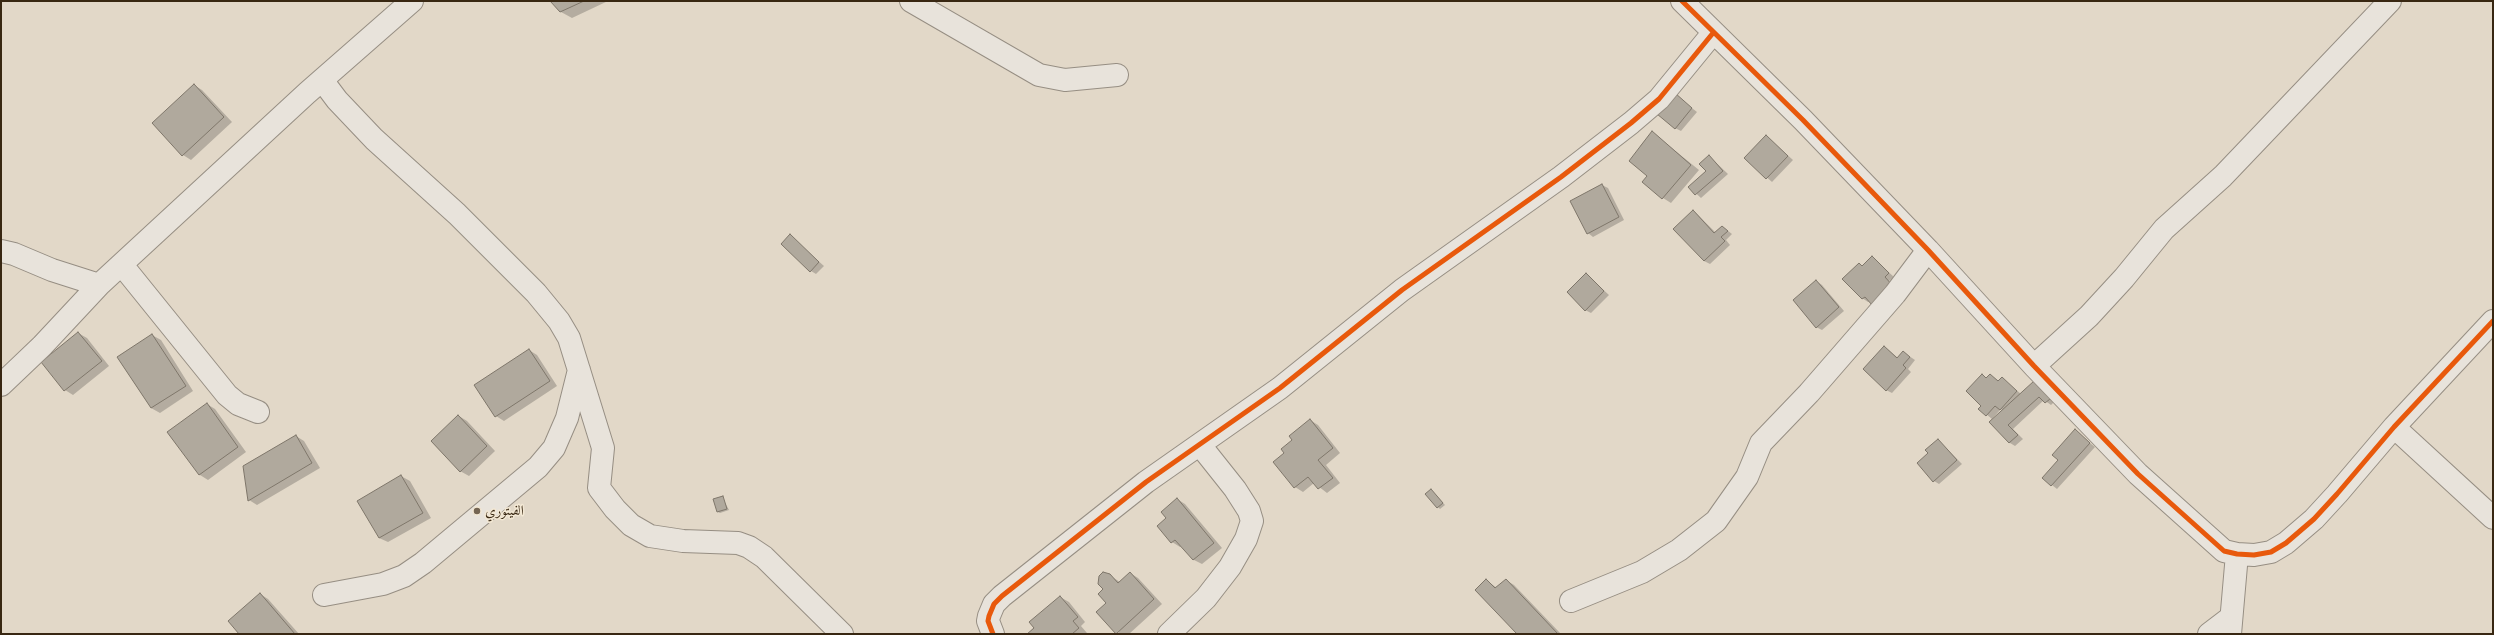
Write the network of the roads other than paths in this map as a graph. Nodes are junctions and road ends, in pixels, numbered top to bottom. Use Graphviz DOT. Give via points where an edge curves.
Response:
graph roads {
  1 [pos="412,1"];
  2 [pos="911,1"];
  3 [pos="1682,1"];
  4 [pos="2390,1"];
  5 [pos="1713,33"];
  6 [pos="1117,75"];
  7 [pos="322,80"];
  8 [pos="1928,250"];
  9 [pos="1,251"];
  10 [pos="122,265"];
  11 [pos="99,285"];
  12 [pos="2493,321"];
  13 [pos="2034,366"];
  14 [pos="579,370"];
  15 [pos="1,384"];
  16 [pos="258,412"];
  17 [pos="2394,427"];
  18 [pos="1200,445"];
  19 [pos="2493,518"];
  20 [pos="2237,554"];
  21 [pos="324,595"];
  22 [pos="1571,602"];
  23 [pos="2230,626"];
  24 [pos="842,634"];
  25 [pos="993,634"];
  26 [pos="1169,634"];
  27 [pos="2209,634"];
  1 -- 7 [label="street"];
  2 -- 6 [label="street" via="1039,75 1065,80 1097,79"];
  3 -- 5 [label="street"];
  4 -- 13 [label="street" via="2223,176 2164,229 2089,316"];
  5 -- 8 [label="street" via="1803,120"];
  5 -- 18 [label="street" via="1659,99 1631,123 1562,177 1402,290 1280,388"];
  7 -- 10 [label="street"];
  7 -- 14 [label="street" via="374,139 457,214 536,293 569,338"];
  8 -- 13 [label="street"];
  8 -- 22 [label="street" via="1894,294 1809,393 1761,443 1748,477 1716,521 1679,550 1642,572"];
  9 -- 11 [label="street"];
  10 -- 11 [label="street"];
  10 -- 16 [label="street" via="227,395 238,404"];
  11 -- 15 [label="street" via="42,346"];
  12 -- 17 [label="street"];
  13 -- 20 [label="street" via="2138,474 2211,541 2224,551"];
  14 -- 21 [label="street" via="567,418 554,448 538,467 404,576 383,584"];
  14 -- 24 [label="street" via="603,448 599,488 615,509 631,525 650,536 683,541 738,543 749,547 764,557"];
  17 -- 19 [label="street"];
  17 -- 20 [label="street" via="2332,499 2286,543 2271,552"];
  18 -- 25 [label="street" via="1146,482 1002,596 994,604 989,616 988,621"];
  18 -- 26 [label="street" via="1236,488 1252,521 1246,539 1225,573 1206,598"];
  20 -- 23 [label="street"];
  23 -- 27 [label="street"];
}
